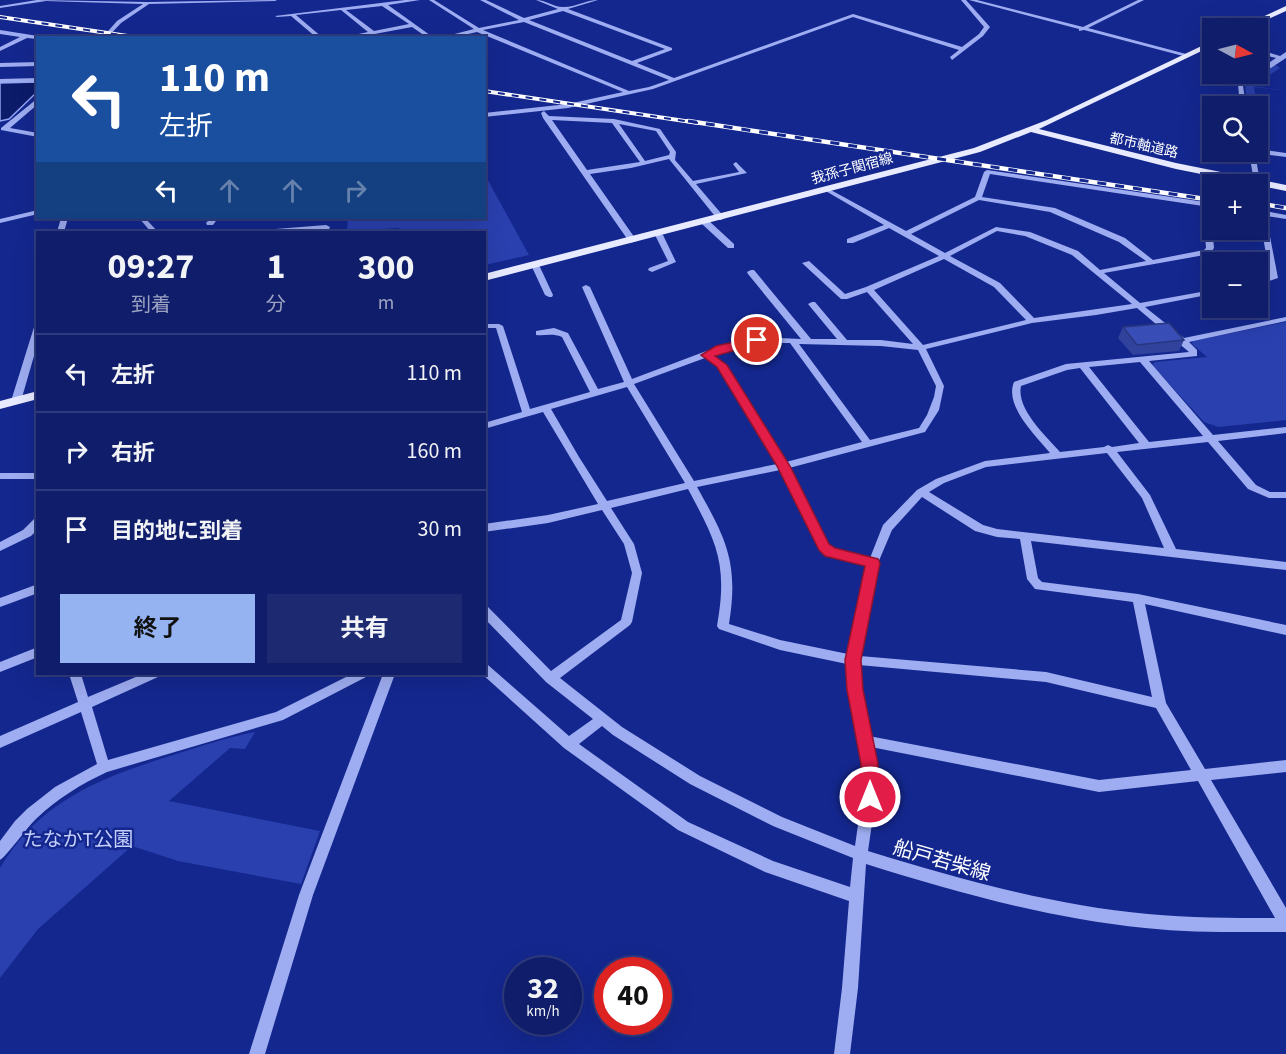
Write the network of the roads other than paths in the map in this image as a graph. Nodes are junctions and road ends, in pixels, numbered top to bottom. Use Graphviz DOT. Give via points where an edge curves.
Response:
graph roads {
  1 [pos="44,0"];
  2 [pos="275,0"];
  3 [pos="418,0"];
  4 [pos="431,0"];
  5 [pos="482,0"];
  6 [pos="538,0"];
  7 [pos="596,0"];
  8 [pos="963,0"];
  9 [pos="971,0"];
  10 [pos="1143,0"];
  11 [pos="147,3"];
  12 [pos="383,4"];
  13 [pos="0,8"];
  14 [pos="1286,8"];
  15 [pos="342,9"];
  16 [pos="564,10"];
  17 [pos="293,15"];
  18 [pos="277,16"];
  19 [pos="1264,18"];
  20 [pos="524,20"];
  21 [pos="413,25"];
  22 [pos="478,30"];
  23 [pos="1081,30"];
  24 [pos="0,32"];
  25 [pos="372,32"];
  26 [pos="26,36"];
  27 [pos="106,36"];
  28 [pos="319,36"];
  29 [pos="352,36"];
  30 [pos="429,36"];
  31 [pos="450,36"];
  32 [pos="36,38"];
  33 [pos="1202,48"];
  34 [pos="0,49"];
  35 [pos="962,49"];
  36 [pos="1268,54"];
  37 [pos="1286,54"];
  38 [pos="1187,55"];
  39 [pos="952,58"];
  40 [pos="1283,59"];
  41 [pos="632,63"];
  42 [pos="36,64"];
  43 [pos="0,65"];
  44 [pos="1268,67"];
  45 [pos="36,80"];
  46 [pos="675,80"];
  47 [pos="0,81"];
  48 [pos="630,94"];
  49 [pos="36,102"];
  50 [pos="542,109"];
  51 [pos="486,115"];
  52 [pos="546,118"];
  53 [pos="614,121"];
  54 [pos="3,129"];
  55 [pos="1032,130"];
  56 [pos="1022,134"];
  57 [pos="36,135"];
  58 [pos="1268,153"];
  59 [pos="1286,155"];
  60 [pos="672,156"];
  61 [pos="643,162"];
  62 [pos="736,164"];
  63 [pos="587,172"];
  64 [pos="1204,174"];
  65 [pos="1207,174"];
  66 [pos="691,183"];
  67 [pos="1268,187"];
  68 [pos="827,190"];
  69 [pos="1286,190"];
  70 [pos="978,198"];
  71 [pos="1202,203"];
  72 [pos="36,212"];
  73 [pos="1268,214"];
  74 [pos="1286,217"];
  75 [pos="722,218"];
  76 [pos="143,219"];
  77 [pos="0,221"];
  78 [pos="705,222"];
  79 [pos="890,225"];
  80 [pos="326,230"];
  81 [pos="154,231"];
  82 [pos="294,231"];
  83 [pos="905,234"];
  84 [pos="659,235"];
  85 [pos="1209,240"];
  86 [pos="1265,240"];
  87 [pos="633,241"];
  88 [pos="850,241"];
  89 [pos="731,246"];
  90 [pos="944,256"];
  91 [pos="806,263"];
  92 [pos="1153,263"];
  93 [pos="535,266"];
  94 [pos="652,270"];
  95 [pos="751,272"];
  96 [pos="1099,272"];
  97 [pos="486,278"];
  98 [pos="1268,280"];
  99 [pos="586,287"];
  100 [pos="869,289"];
  101 [pos="1202,294"];
  102 [pos="549,295"];
  103 [pos="812,304"];
  104 [pos="1140,306"];
  105 [pos="1286,319"];
  106 [pos="1032,321"];
  107 [pos="486,326"];
  108 [pos="36,333"];
  109 [pos="539,333"];
  110 [pos="792,340"];
  111 [pos="808,341"];
  112 [pos="1182,341"];
  113 [pos="844,342"];
  114 [pos="921,348"];
  115 [pos="706,355"];
  116 [pos="1143,360"];
  117 [pos="1083,366"];
  118 [pos="628,383"];
  119 [pos="595,393"];
  120 [pos="36,396"];
  121 [pos="16,401"];
  122 [pos="0,405"];
  123 [pos="546,409"];
  124 [pos="528,414"];
  125 [pos="486,425"];
  126 [pos="1286,430"];
  127 [pos="1210,438"];
  128 [pos="868,444"];
  129 [pos="1145,444"];
  130 [pos="1108,448"];
  131 [pos="1056,454"];
  132 [pos="783,466"];
  133 [pos="0,476"];
  134 [pos="36,476"];
  135 [pos="692,485"];
  136 [pos="921,492"];
  137 [pos="1286,495"];
  138 [pos="604,505"];
  139 [pos="36,524"];
  140 [pos="486,528"];
  141 [pos="1025,536"];
  142 [pos="0,547"];
  143 [pos="1172,551"];
  144 [pos="873,563"];
  145 [pos="1286,566"];
  146 [pos="36,589"];
  147 [pos="1138,598"];
  148 [pos="0,603"];
  149 [pos="486,612"];
  150 [pos="1286,630"];
  151 [pos="36,653"];
  152 [pos="853,660"];
  153 [pos="0,668"];
  154 [pos="486,670"];
  155 [pos="75,675"];
  156 [pos="151,675"];
  157 [pos="360,675"];
  158 [pos="389,675"];
  159 [pos="550,678"];
  160 [pos="85,704"];
  161 [pos="1160,704"];
  162 [pos="602,718"];
  163 [pos="864,740"];
  164 [pos="0,742"];
  165 [pos="569,744"];
  166 [pos="1286,766"];
  167 [pos="104,767"];
  168 [pos="1202,776"];
  169 [pos="0,853"];
  170 [pos="860,856"];
  171 [pos="858,897"];
  172 [pos="1286,924"];
  173 [pos="257,1054"];
  174 [pos="842,1054"];
  1 -- 11 [label="street"];
  1 -- 13 [label="street"];
  2 -- 11 [label="street"];
  3 -- 12 [label="street"];
  4 -- 22 [label="street"];
  5 -- 20 [label="street"];
  6 -- 16 [label="street"];
  7 -- 16 [label="street"];
  8 -- 35 [label="street" via="987,27"];
  9 -- 23 [label="street"];
  10 -- 23 [label="street"];
  11 -- 27 [label="street"];
  12 -- 15 [label="street"];
  12 -- 21 [label="street"];
  14 -- 19 [label="main road"];
  15 -- 17 [label="street"];
  15 -- 25 [label="street"];
  16 -- 20 [label="street"];
  16 -- 41 [label="street" via="670,49"];
  17 -- 18 [label="street"];
  17 -- 28 [label="street"];
  20 -- 22 [label="street"];
  20 -- 41 [label="street"];
  21 -- 25 [label="street"];
  21 -- 30 [label="street"];
  22 -- 31 [label="street"];
  22 -- 48 [label="street"];
  23 -- 38 [label="street"];
  24 -- 26 [label="street"];
  25 -- 29 [label="street"];
  26 -- 32 [label="street"];
  26 -- 34 [label="street"];
  33 -- 38 [label="main road, 我孫子関宿線"];
  35 -- 39 [label="street"];
  35 -- 46 [label="street" via="854,15"];
  36 -- 40 [label="street"];
  37 -- 40 [label="street"];
  38 -- 55 [label="main road, 我孫子関宿線"];
  40 -- 44 [label="street"];
  41 -- 46 [label="street"];
  42 -- 43 [label="street"];
  45 -- 47 [label="street"];
  46 -- 48 [label="street"];
  48 -- 50 [label="street"];
  49 -- 54 [label="street"];
  50 -- 51 [label="street"];
  50 -- 52 [label="street"];
  52 -- 53 [label="street"];
  52 -- 63 [label="street"];
  53 -- 60 [label="street" via="658,130"];
  53 -- 61 [label="street"];
  54 -- 57 [label="street"];
  55 -- 56 [label="main road, 我孫子関宿線"];
  55 -- 65 [label="main road, 都市軸道路"];
  56 -- 64 [label="main road, 都市軸道路"];
  56 -- 68 [label="main road, 我孫子関宿線"];
  58 -- 59 [label="street"];
  60 -- 61 [label="street"];
  60 -- 66 [label="street"];
  61 -- 63 [label="street"];
  62 -- 66 [label="street" via="744,173"];
  63 -- 87 [label="street"];
  66 -- 75 [label="street"];
  67 -- 69 [label="main road, 都市軸道路"];
  68 -- 75 [label="main road, 我孫子関宿線"];
  68 -- 79 [label="street"];
  70 -- 71 [label="street" via="985,174 991,172"];
  70 -- 83 [label="street"];
  70 -- 92 [label="street" via="1052,210 1122,240"];
  72 -- 77 [label="street"];
  73 -- 74 [label="street"];
  75 -- 78 [label="main road, 我孫子関宿線"];
  76 -- 81 [label="street"];
  78 -- 84 [label="main road, 我孫子関宿線"];
  78 -- 89 [label="street"];
  79 -- 83 [label="street"];
  79 -- 88 [label="street"];
  80 -- 82 [label="street"];
  83 -- 90 [label="street"];
  84 -- 87 [label="main road, 我孫子関宿線"];
  84 -- 94 [label="street" via="672,262"];
  85 -- 92 [label="street" via="1209,251"];
  86 -- 98 [label="street" via="1274,278"];
  87 -- 93 [label="main road, 我孫子関宿線"];
  90 -- 96 [label="street" via="996,229 1034,236 1076,254"];
  90 -- 100 [label="street"];
  90 -- 106 [label="street" via="997,285"];
  91 -- 100 [label="street" via="844,297"];
  92 -- 96 [label="street"];
  93 -- 97 [label="main road, 我孫子関宿線"];
  93 -- 102 [label="street"];
  95 -- 111 [label="street"];
  96 -- 104 [label="street"];
  99 -- 118 [label="street"];
  100 -- 114 [label="street"];
  101 -- 104 [label="street"];
  103 -- 113 [label="street"];
  104 -- 106 [label="street"];
  104 -- 112 [label="street"];
  105 -- 112 [label="street"];
  106 -- 114 [label="street"];
  107 -- 124 [label="street" via="499,326"];
  108 -- 121 [label="street"];
  109 -- 119 [label="street" via="554,331 566,335"];
  110 -- 111 [label="street"];
  110 -- 115 [label="street" via="757,340"];
  110 -- 128 [label="street"];
  111 -- 113 [label="street"];
  112 -- 116 [label="street" via="1194,354"];
  113 -- 114 [label="street"];
  114 -- 128 [label="street" via="940,386 928,423 922,430"];
  115 -- 118 [label="street"];
  115 -- 132 [label="street" via="721,365"];
  116 -- 117 [label="street"];
  116 -- 127 [label="street"];
  117 -- 129 [label="street"];
  117 -- 131 [label="street" via="1025,379 1014,390 1016,402"];
  118 -- 119 [label="street"];
  118 -- 135 [label="street"];
  119 -- 123 [label="street"];
  120 -- 121 [label="main road"];
  121 -- 122 [label="main road"];
  123 -- 124 [label="street"];
  123 -- 138 [label="street"];
  124 -- 125 [label="street"];
  126 -- 127 [label="street"];
  127 -- 129 [label="street"];
  127 -- 137 [label="street" via="1252,487 1269,495"];
  128 -- 132 [label="street"];
  129 -- 130 [label="street"];
  130 -- 131 [label="street"];
  130 -- 143 [label="street" via="1146,497"];
  131 -- 136 [label="street" via="985,464"];
  132 -- 135 [label="street"];
  132 -- 144 [label="street" via="824,547"];
  133 -- 134 [label="street"];
  135 -- 138 [label="street"];
  135 -- 152 [label="street" via="727,559 729,596 723,626 780,645"];
  136 -- 141 [label="street" via="979,528"];
  136 -- 144 [label="street" via="887,528"];
  138 -- 140 [label="street" via="548,519"];
  138 -- 159 [label="street" via="629,544 637,573 632,604 626,622"];
  139 -- 142 [label="street"];
  141 -- 143 [label="street"];
  141 -- 147 [label="street" via="1033,579 1039,586"];
  143 -- 145 [label="street"];
  144 -- 152 [label="street"];
  146 -- 148 [label="street"];
  147 -- 150 [label="street"];
  147 -- 161 [label="street"];
  149 -- 159 [label="street, 船戸若柴線"];
  151 -- 153 [label="street"];
  152 -- 161 [label="street" via="1046,677"];
  152 -- 163 [label="street"];
  154 -- 165 [label="street"];
  155 -- 160 [label="street"];
  156 -- 160 [label="street"];
  157 -- 167 [label="street" via="279,716"];
  158 -- 173 [label="street" via="306,895"];
  159 -- 162 [label="street, 船戸若柴線"];
  160 -- 164 [label="street"];
  160 -- 167 [label="street"];
  161 -- 168 [label="street"];
  162 -- 165 [label="street"];
  162 -- 170 [label="street, 船戸若柴線" via="684,773 799,831"];
  163 -- 168 [label="street" via="1099,786"];
  163 -- 170 [label="street" via="871,782"];
  165 -- 171 [label="street" via="682,826 770,867"];
  166 -- 168 [label="street"];
  167 -- 169 [label="street" via="42,804"];
  168 -- 172 [label="street"];
  170 -- 171 [label="street"];
  170 -- 172 [label="street, 船戸若柴線" via="983,893 1051,907 1188,924"];
  171 -- 174 [label="street"];
}
